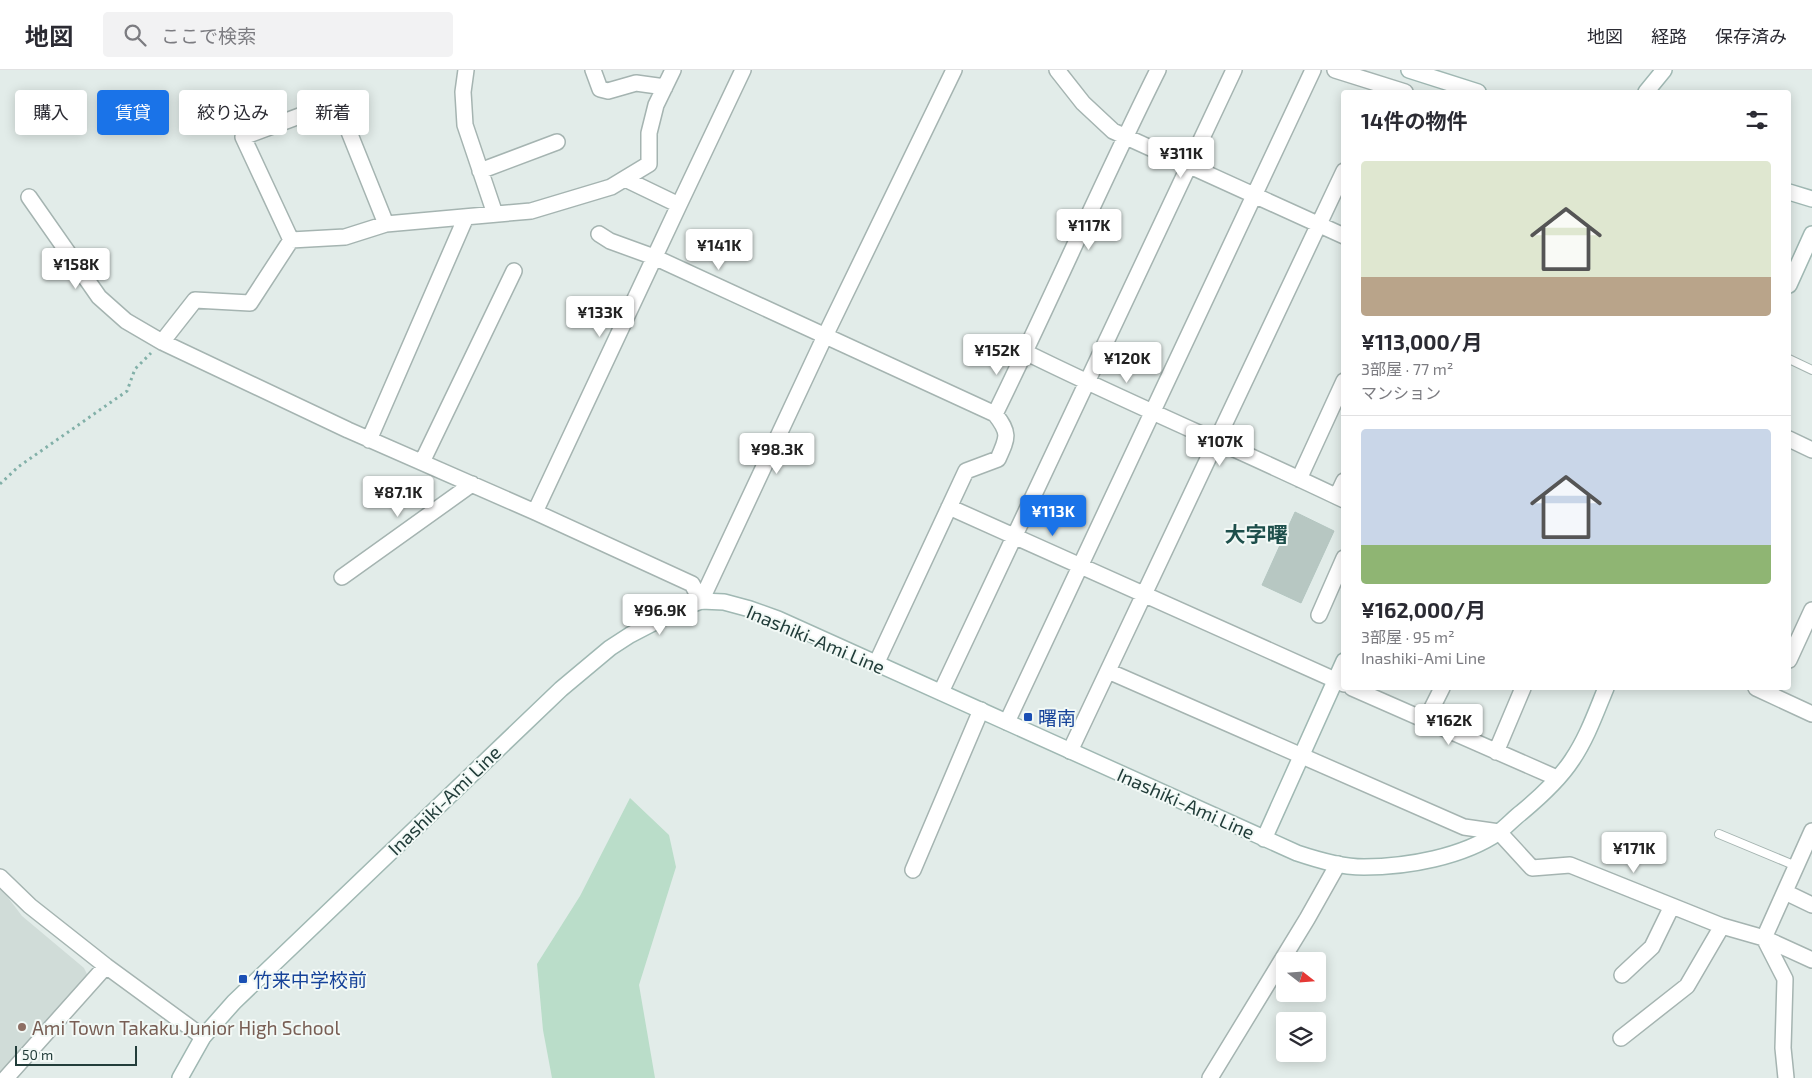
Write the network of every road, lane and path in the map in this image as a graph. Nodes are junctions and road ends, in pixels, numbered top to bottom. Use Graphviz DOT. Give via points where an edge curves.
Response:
graph roads {
  1 [pos="466,70"];
  2 [pos="594,70"];
  3 [pos="673,70"];
  4 [pos="743,70"];
  5 [pos="954,70"];
  6 [pos="1057,70"];
  7 [pos="1158,70"];
  8 [pos="1234,70"];
  9 [pos="1313,70"];
  10 [pos="1335,70"];
  11 [pos="1409,70"];
  12 [pos="1664,70"];
  13 [pos="665,87"];
  14 [pos="1382,89"];
  15 [pos="1472,90"];
  16 [pos="1648,90"];
  17 [pos="1125,137"];
  18 [pos="557,142"];
  19 [pos="1189,166"];
  20 [pos="480,171"];
  21 [pos="1341,177"];
  22 [pos="625,179"];
  23 [pos="1791,193"];
  24 [pos="1253,196"];
  25 [pos="29,197"];
  26 [pos="1812,199"];
  27 [pos="679,205"];
  28 [pos="495,214"];
  29 [pos="466,217"];
  30 [pos="386,224"];
  31 [pos="1318,225"];
  32 [pos="599,234"];
  33 [pos="1812,234"];
  34 [pos="1341,235"];
  35 [pos="291,240"];
  36 [pos="654,257"];
  37 [pos="514,271"];
  38 [pos="1791,281"];
  39 [pos="825,336"];
  40 [pos="162,342"];
  41 [pos="1025,352"];
  42 [pos="1791,361"];
  43 [pos="1812,370"];
  44 [pos="1086,383"];
  45 [pos="1341,387"];
  46 [pos="1152,412"];
  47 [pos="995,414"];
  48 [pos="369,440"];
  49 [pos="1217,440"];
  50 [pos="1791,440"];
  51 [pos="1812,450"];
  52 [pos="422,462"];
  53 [pos="1299,478"];
  54 [pos="0,484"];
  55 [pos="472,484"];
  56 [pos="1340,498"];
  57 [pos="949,507"];
  58 [pos="535,512"];
  59 [pos="1014,537"];
  60 [pos="1341,565"];
  61 [pos="1080,566"];
  62 [pos="342,577"];
  63 [pos="1144,594"];
  64 [pos="701,601"];
  65 [pos="1812,610"];
  66 [pos="1319,615"];
  67 [pos="1791,656"];
  68 [pos="876,664"];
  69 [pos="1108,671"];
  70 [pos="1339,682"];
  71 [pos="1357,690"];
  72 [pos="1441,690"];
  73 [pos="1522,690"];
  74 [pos="1605,690"];
  75 [pos="1774,691"];
  76 [pos="941,692"];
  77 [pos="981,710"];
  78 [pos="1812,714"];
  79 [pos="1426,720"];
  80 [pos="1006,722"];
  81 [pos="1070,751"];
  82 [pos="1496,752"];
  83 [pos="1301,756"];
  84 [pos="1557,778"];
  85 [pos="1812,831"];
  86 [pos="1498,832"];
  87 [pos="1719,834"];
  88 [pos="1264,839"];
  89 [pos="1808,850"];
  90 [pos="1338,864"];
  91 [pos="1796,866"];
  92 [pos="913,870"];
  93 [pos="0,877"];
  94 [pos="1785,892"];
  95 [pos="1812,905"];
  96 [pos="1672,906"];
  97 [pos="1722,926"];
  98 [pos="1764,938"];
  99 [pos="1812,960"];
  100 [pos="106,966"];
  101 [pos="1622,975"];
  102 [pos="203,1037"];
  103 [pos="1621,1038"];
  104 [pos="6,1078"];
  105 [pos="180,1078"];
  106 [pos="1210,1078"];
  107 [pos="1786,1078"];
  1 -- 20 [label="street" via="463,92 465,125"];
  2 -- 13 [label="street" via="600,89 608,91 636,83"];
  3 -- 13 [label="street"];
  4 -- 27 [label="street"];
  5 -- 39 [label="street"];
  6 -- 17 [label="street" via="1083,104 1113,131"];
  7 -- 17 [label="street"];
  8 -- 19 [label="street"];
  9 -- 24 [label="street"];
  10 -- 14 [label="street"];
  11 -- 15 [label="street"];
  12 -- 16 [label="street"];
  13 -- 22 [label="street" via="656,104 649,133 649,164"];
  17 -- 19 [label="street"];
  17 -- 41 [label="street"];
  18 -- 20 [label="street"];
  19 -- 24 [label="street"];
  19 -- 44 [label="street"];
  20 -- 28 [label="street"];
  21 -- 31 [label="street"];
  22 -- 27 [label="street"];
  22 -- 28 [label="street" via="611,187 531,211"];
  23 -- 26 [label="street"];
  24 -- 31 [label="street"];
  24 -- 46 [label="street"];
  25 -- 40 [label="street" via="99,296 126,321"];
  27 -- 36 [label="street"];
  28 -- 29 [label="street"];
  29 -- 30 [label="street"];
  29 -- 48 [label="street"];
  30 -- 35 [label="street" via="345,237"];
  30 -- 35 [label="street" via="337,102 243,137"];
  31 -- 34 [label="street"];
  31 -- 49 [label="street"];
  32 -- 36 [label="street"];
  33 -- 38 [label="street"];
  35 -- 40 [label="street" via="250,303 195,300"];
  36 -- 39 [label="street"];
  36 -- 58 [label="street"];
  37 -- 52 [label="street"];
  39 -- 47 [label="street"];
  39 -- 64 [label="street"];
  40 -- 48 [label="street"];
  40 -- 54 [label="path" via="135,369 127,391 18,467"];
  41 -- 44 [label="street"];
  41 -- 47 [label="street"];
  42 -- 43 [label="lane"];
  44 -- 46 [label="street"];
  44 -- 59 [label="street"];
  45 -- 53 [label="street"];
  46 -- 49 [label="street"];
  46 -- 61 [label="street"];
  47 -- 57 [label="street" via="1005,427 1005,442 998,459 966,471"];
  48 -- 52 [label="street"];
  49 -- 53 [label="street"];
  49 -- 63 [label="street"];
  50 -- 51 [label="street"];
  52 -- 55 [label="street"];
  53 -- 56 [label="street"];
  55 -- 58 [label="street"];
  55 -- 62 [label="street"];
  57 -- 59 [label="street"];
  57 -- 68 [label="street"];
  58 -- 64 [label="street" via="692,584"];
  59 -- 61 [label="street"];
  59 -- 76 [label="street"];
  60 -- 66 [label="street"];
  61 -- 63 [label="street"];
  61 -- 80 [label="street"];
  63 -- 69 [label="street"];
  63 -- 70 [label="street"];
  64 -- 68 [label="street, Inashiki-Ami Line" via="750,608"];
  64 -- 102 [label="street, Inashiki-Ami Line" via="630,634 561,688 234,1002"];
  65 -- 67 [label="street"];
  68 -- 76 [label="street, Inashiki-Ami Line"];
  69 -- 81 [label="street"];
  69 -- 83 [label="street"];
  70 -- 83 [label="street, Inashiki-Ami Line"];
  71 -- 79 [label="street"];
  72 -- 79 [label="street"];
  73 -- 82 [label="street"];
  74 -- 84 [label="street" via="1576,752"];
  75 -- 78 [label="street"];
  76 -- 77 [label="street, Inashiki-Ami Line"];
  77 -- 80 [label="street, Inashiki-Ami Line"];
  77 -- 92 [label="street"];
  79 -- 82 [label="street"];
  80 -- 81 [label="street, Inashiki-Ami Line"];
  81 -- 88 [label="street, Inashiki-Ami Line"];
  82 -- 84 [label="street"];
  83 -- 86 [label="street" via="1464,827"];
  83 -- 88 [label="street, Inashiki-Ami Line"];
  84 -- 86 [label="street" via="1539,798"];
  85 -- 89 [label="street"];
  86 -- 90 [label="street" via="1463,851 1426,860 1390,866"];
  86 -- 96 [label="street" via="1532,868 1570,865"];
  87 -- 91 [label="lane"];
  88 -- 90 [label="street" via="1297,853"];
  89 -- 91 [label="street"];
  90 -- 106 [label="street"];
  91 -- 94 [label="street"];
  93 -- 100 [label="street" via="30,906"];
  94 -- 95 [label="street"];
  94 -- 98 [label="street"];
  96 -- 97 [label="street"];
  96 -- 101 [label="street" via="1652,946"];
  97 -- 98 [label="street"];
  97 -- 103 [label="street" via="1687,986"];
  98 -- 99 [label="street"];
  98 -- 107 [label="street" via="1786,979 1782,1048"];
  100 -- 102 [label="street"];
  100 -- 104 [label="street"];
  102 -- 105 [label="street, Inashiki-Ami Line"];
}
